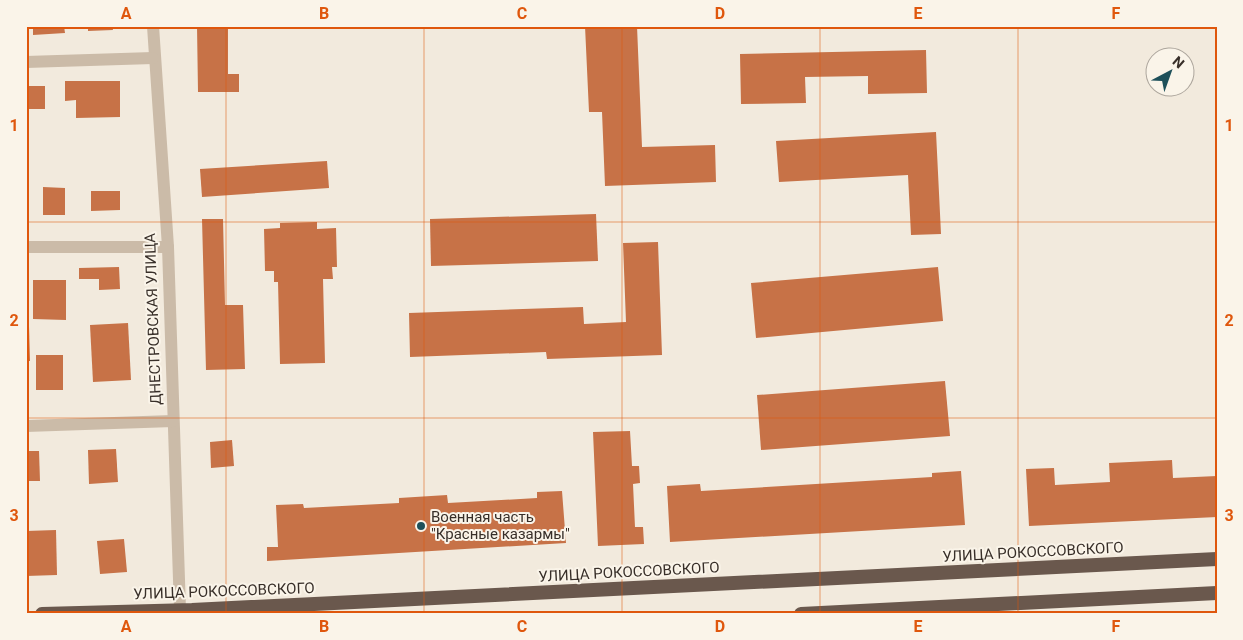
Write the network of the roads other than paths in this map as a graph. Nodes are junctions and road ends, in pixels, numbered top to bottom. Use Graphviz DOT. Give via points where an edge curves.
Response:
graph roads {
  1 [pos="153,26"];
  2 [pos="153,58"];
  3 [pos="26,62"];
  4 [pos="26,247"];
  5 [pos="168,247"];
  6 [pos="173,421"];
  7 [pos="26,426"];
  8 [pos="1217,559"];
  9 [pos="1217,593"];
  10 [pos="180,610"];
  11 [pos="42,614"];
  12 [pos="801,614"];
  1 -- 2 [label="street, ДНЕСТРОВСКАЯ УЛИЦА"];
  2 -- 3 [label="street"];
  2 -- 5 [label="street, ДНЕСТРОВСКАЯ УЛИЦА"];
  4 -- 5 [label="street"];
  5 -- 6 [label="street, ДНЕСТРОВСКАЯ УЛИЦА"];
  6 -- 7 [label="street"];
  6 -- 10 [label="street, ДНЕСТРОВСКАЯ УЛИЦА"];
  8 -- 10 [label="highway, УЛИЦА РОКОССОВСКОГО"];
  9 -- 12 [label="highway"];
  10 -- 11 [label="highway, УЛИЦА РОКОССОВСКОГО"];
}
